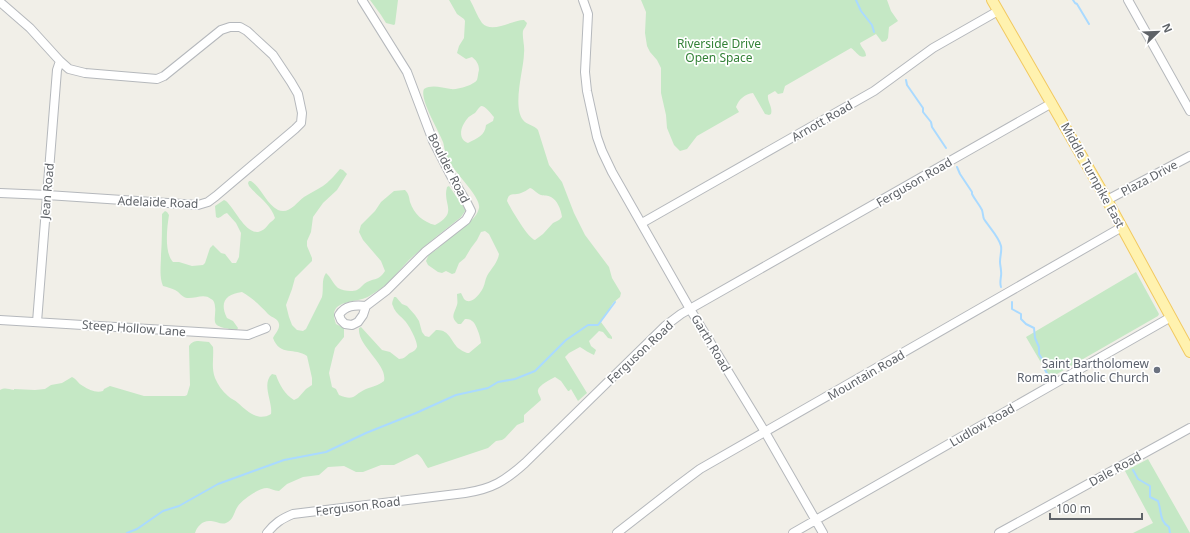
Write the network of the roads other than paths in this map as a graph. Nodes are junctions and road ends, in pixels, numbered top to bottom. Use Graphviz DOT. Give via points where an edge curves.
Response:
graph roads {
  1 [pos="362,0"];
  2 [pos="582,0"];
  3 [pos="992,0"];
  4 [pos="1128,0"];
  5 [pos="0,2"];
  6 [pos="998,11"];
  7 [pos="60,61"];
  8 [pos="1052,103"];
  9 [pos="1190,111"];
  10 [pos="1190,156"];
  11 [pos="0,193"];
  12 [pos="47,195"];
  13 [pos="1107,200"];
  14 [pos="642,224"];
  15 [pos="1122,227"];
  16 [pos="366,306"];
  17 [pos="690,309"];
  18 [pos="1171,317"];
  19 [pos="0,320"];
  20 [pos="37,322"];
  21 [pos="266,328"];
  22 [pos="1190,352"];
  23 [pos="1190,428"];
  24 [pos="765,432"];
  25 [pos="816,520"];
  26 [pos="267,533"];
  27 [pos="617,533"];
  28 [pos="793,533"];
  29 [pos="823,533"];
  30 [pos="999,533"];
  1 -- 16 [label="street, Boulder Road" via="407,72 433,141 471,211 466,220 425,252 387,290"];
  2 -- 14 [label="street, Garth Road" via="588,14 585,72 587,91 597,137 612,172"];
  3 -- 6 [label="main road, Middle Turnpike East"];
  4 -- 9 [label="street"];
  5 -- 7 [label="street" via="30,28"];
  6 -- 8 [label="main road, Middle Turnpike East"];
  6 -- 14 [label="street, Arnott Road" via="932,48 874,91"];
  7 -- 12 [label="street, Jean Road" via="56,70"];
  7 -- 12 [label="street, Adelaide Road" via="69,69 86,73 157,79 221,30 230,26 240,27 273,55 298,94 302,113 301,123 295,129 208,202 198,205"];
  8 -- 13 [label="main road, Middle Turnpike East"];
  8 -- 17 [label="street, Ferguson Road"];
  10 -- 13 [label="street, Plaza Drive"];
  11 -- 12 [label="street, Adelaide Road"];
  12 -- 20 [label="street, Jean Road"];
  13 -- 15 [label="main road, Middle Turnpike East"];
  14 -- 17 [label="street, Garth Road"];
  15 -- 18 [label="main road, Middle Turnpike East"];
  15 -- 24 [label="street, Mountain Road"];
  17 -- 24 [label="street, Garth Road"];
  17 -- 26 [label="street, Ferguson Road" via="665,326 525,463 497,484 465,494 293,514 275,523"];
  18 -- 22 [label="main road, Middle Turnpike East"];
  18 -- 25 [label="street, Ludlow Road"];
  19 -- 20 [label="street, Steep Hollow Lane"];
  20 -- 21 [label="street, Steep Hollow Lane" via="248,335"];
  23 -- 30 [label="street, Dale Road"];
  24 -- 25 [label="street, Garth Road"];
  24 -- 27 [label="street, Mountain Road" via="700,470"];
  25 -- 28 [label="street, Ludlow Road"];
  25 -- 29 [label="street, Garth Road"];
}
